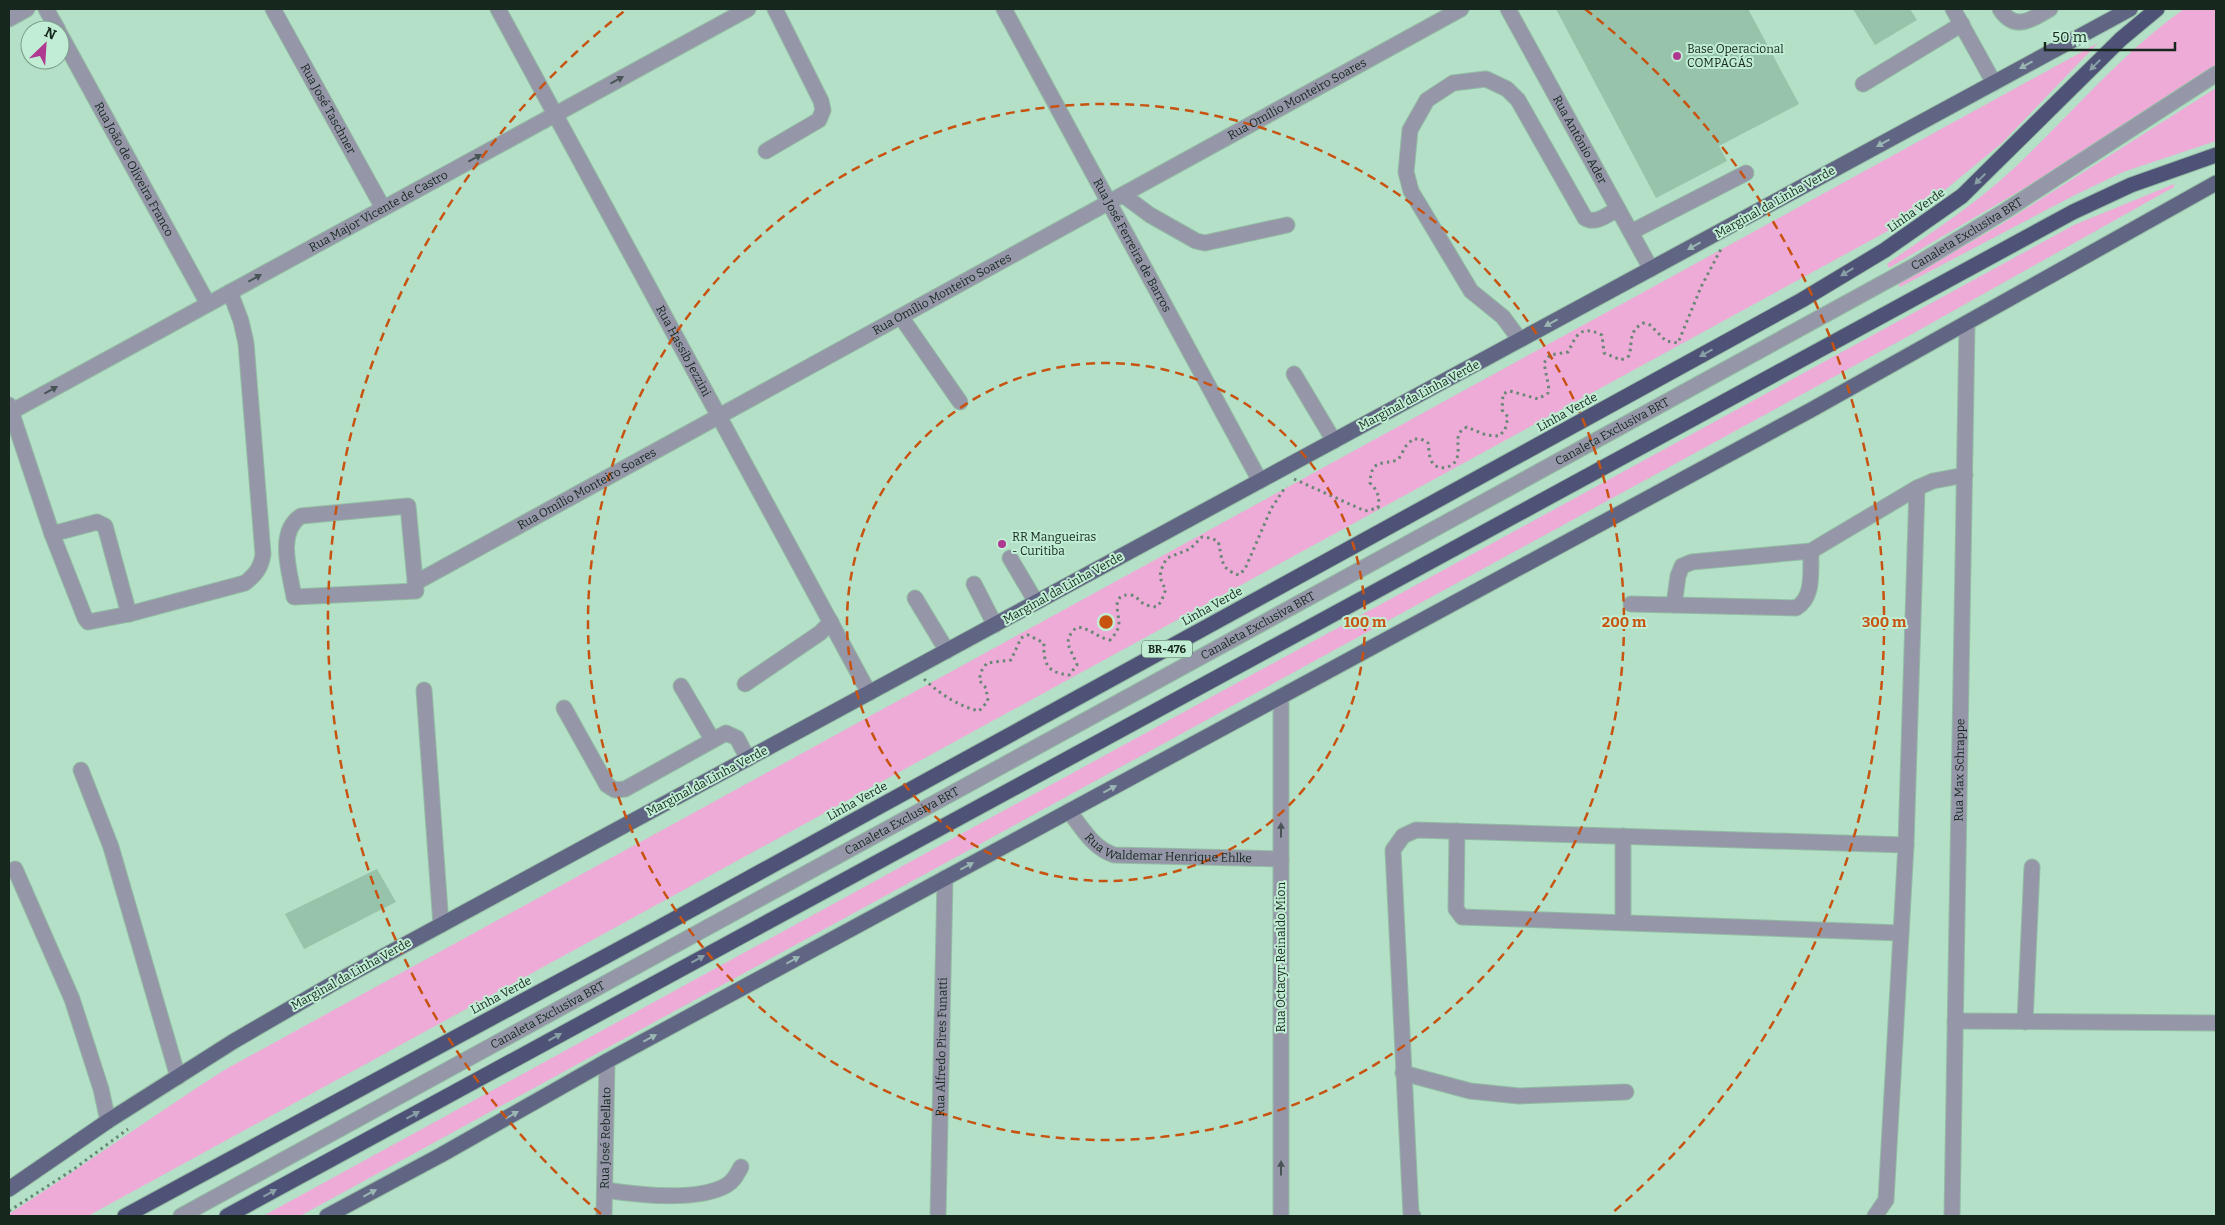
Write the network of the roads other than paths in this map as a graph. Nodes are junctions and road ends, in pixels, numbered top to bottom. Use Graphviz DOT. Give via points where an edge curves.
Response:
graph roads {
  1 [pos="27,9"];
  2 [pos="46,9"];
  3 [pos="273,9"];
  4 [pos="498,9"];
  5 [pos="748,9"];
  6 [pos="775,9"];
  7 [pos="1004,9"];
  8 [pos="1461,9"];
  9 [pos="1508,9"];
  10 [pos="1953,9"];
  11 [pos="2000,9"];
  12 [pos="2050,9"];
  13 [pos="2130,9"];
  14 [pos="2157,9"];
  15 [pos="9,19"];
  16 [pos="52,20"];
  17 [pos="1962,24"];
  18 [pos="70,52"];
  19 [pos="2216,74"];
  20 [pos="1994,83"];
  21 [pos="1863,84"];
  22 [pos="555,114"];
  23 [pos="766,151"];
  24 [pos="2216,155"];
  25 [pos="1746,173"];
  26 [pos="2216,183"];
  27 [pos="1116,199"];
  28 [pos="383,208"];
  29 [pos="1618,209"];
  30 [pos="1287,225"];
  31 [pos="1631,232"];
  32 [pos="1651,269"];
  33 [pos="230,292"];
  34 [pos="208,304"];
  35 [pos="901,317"];
  36 [pos="1967,324"];
  37 [pos="1520,340"];
  38 [pos="1294,374"];
  39 [pos="960,402"];
  40 [pos="10,410"];
  41 [pos="719,417"];
  42 [pos="1334,441"];
  43 [pos="1965,475"];
  44 [pos="1260,481"];
  45 [pos="1917,488"];
  46 [pos="52,534"];
  47 [pos="1811,551"];
  48 [pos="1010,558"];
  49 [pos="419,581"];
  50 [pos="974,584"];
  51 [pos="915,598"];
  52 [pos="1036,602"];
  53 [pos="1631,604"];
  54 [pos="1674,605"];
  55 [pos="129,614"];
  56 [pos="830,622"];
  57 [pos="996,625"];
  58 [pos="947,651"];
  59 [pos="745,684"];
  60 [pos="681,686"];
  61 [pos="424,690"];
  62 [pos="869,693"];
  63 [pos="1280,697"];
  64 [pos="564,708"];
  65 [pos="712,739"];
  66 [pos="748,759"];
  67 [pos="81,770"];
  68 [pos="1069,811"];
  69 [pos="1457,831"];
  70 [pos="1622,836"];
  71 [pos="1906,845"];
  72 [pos="1281,859"];
  73 [pos="2032,867"];
  74 [pos="15,869"];
  75 [pos="945,878"];
  76 [pos="1623,922"];
  77 [pos="441,925"];
  78 [pos="1901,932"];
  79 [pos="1955,1022"];
  80 [pos="2024,1022"];
  81 [pos="2216,1023"];
  82 [pos="607,1061"];
  83 [pos="1403,1073"];
  84 [pos="178,1077"];
  85 [pos="1626,1092"];
  86 [pos="108,1121"];
  87 [pos="741,1167"];
  88 [pos="9,1189"];
  89 [pos="605,1190"];
  90 [pos="125,1216"];
  91 [pos="181,1216"];
  92 [pos="228,1216"];
  93 [pos="327,1216"];
  94 [pos="604,1216"];
  95 [pos="938,1216"];
  96 [pos="1281,1216"];
  97 [pos="1413,1216"];
  98 [pos="1875,1216"];
  99 [pos="1952,1216"];
  1 -- 15 [label="street"];
  2 -- 16 [label="street"];
  3 -- 28 [label="street, Rua José Taschner"];
  4 -- 22 [label="street, Rua Hassib Jezzini"];
  22 -- 5 [label="street, Rua Major Vicente de Castro, one-way"];
  6 -- 23 [label="street" via="822,100 823,110 818,120"];
  7 -- 27 [label="street, Rua José Ferreira de Barros"];
  8 -- 27 [label="street, Rua Omílio Monteiro Soares"];
  9 -- 29 [label="street, Rua Antônio Ader"];
  10 -- 17 [label="street"];
  11 -- 12 [label="street" via="2006,18 2014,22 2027,22"];
  13 -- 20 [label="main road, Marginal da Linha Verde, one-way"];
  14 -- 90 [label="highway, Linha Verde / BR-476, one-way" via="2121,39 1962,196 1885,250 1802,300 669,922"];
  17 -- 20 [label="street"];
  17 -- 21 [label="street"];
  18 -- 34 [label="street, Rua João de Oliveira Franco"];
  19 -- 91 [label="street, Canaleta Exclusiva BRT" via="1998,216 1914,266"];
  20 -- 32 [label="main road, Marginal da Linha Verde, one-way"];
  28 -- 22 [label="street, Rua Major Vicente de Castro, one-way"];
  22 -- 41 [label="street, Rua Hassib Jezzini"];
  92 -- 24 [label="highway, one-way" via="2073,212 2131,185"];
  25 -- 31 [label="street"];
  26 -- 36 [label="main road"];
  27 -- 30 [label="street" via="1205,243"];
  27 -- 35 [label="street, Rua Omílio Monteiro Soares"];
  27 -- 44 [label="street, Rua José Ferreira de Barros"];
  33 -- 28 [label="street, Rua Major Vicente de Castro, one-way"];
  29 -- 31 [label="street, Rua Antônio Ader"];
  29 -- 37 [label="street" via="1595,221 1585,218 1518,100 1507,89 1486,79 1453,83 1427,100 1410,130 1406,172 1411,191 1471,291 1503,317"];
  31 -- 32 [label="street, Rua Antônio Ader"];
  32 -- 37 [label="main road, Marginal da Linha Verde, one-way"];
  33 -- 34 [label="street, Rua Major Vicente de Castro"];
  33 -- 55 [label="street" via="246,343 261,566 256,575 245,583"];
  40 -- 34 [label="street, Rua Major Vicente de Castro, one-way"];
  35 -- 39 [label="street"];
  35 -- 41 [label="street, Rua Omílio Monteiro Soares"];
  36 -- 43 [label="street, Rua Max Schrappe"];
  36 -- 63 [label="main road"];
  37 -- 42 [label="main road, Marginal da Linha Verde"];
  38 -- 42 [label="street"];
  40 -- 46 [label="street"];
  41 -- 49 [label="street, Rua Omílio Monteiro Soares"];
  41 -- 56 [label="street, Rua Hassib Jezzini"];
  42 -- 44 [label="main road, Marginal da Linha Verde"];
  43 -- 45 [label="street" via="1933,481"];
  43 -- 79 [label="street, Rua Max Schrappe"];
  44 -- 52 [label="main road, Marginal da Linha Verde"];
  45 -- 47 [label="street"];
  45 -- 71 [label="street"];
  46 -- 55 [label="street" via="88,622"];
  46 -- 55 [label="street" via="97,522 105,526"];
  47 -- 54 [label="street" via="1692,562 1682,566"];
  47 -- 54 [label="street" via="1808,596 1804,604 1796,608"];
  48 -- 52 [label="street"];
  49 -- 49 [label="street, Rua Omílio Monteiro Soares" via="408,506 301,516 288,536 286,546 294,597 416,591"];
  50 -- 57 [label="street"];
  51 -- 58 [label="street"];
  52 -- 57 [label="main road, Marginal da Linha Verde"];
  53 -- 54 [label="street"];
  56 -- 59 [label="street"];
  56 -- 62 [label="street, Rua Hassib Jezzini"];
  57 -- 58 [label="main road, Marginal da Linha Verde"];
  58 -- 62 [label="main road, Marginal da Linha Verde"];
  60 -- 65 [label="street"];
  61 -- 77 [label="street"];
  62 -- 66 [label="main road, Marginal da Linha Verde"];
  68 -- 63 [label="main road, one-way"];
  72 -- 63 [label="street, Rua Octacyr Reinaldo Mion, one-way"];
  64 -- 65 [label="street" via="606,785 615,790 625,789"];
  65 -- 66 [label="street" via="731,734 737,738"];
  66 -- 77 [label="main road, Marginal da Linha Verde"];
  67 -- 84 [label="street" via="111,847"];
  68 -- 72 [label="street, Rua Waldemar Henrique Ehlke" via="1094,844 1114,855"];
  75 -- 68 [label="main road, one-way"];
  69 -- 70 [label="street"];
  69 -- 76 [label="street" via="1456,909 1462,917"];
  69 -- 83 [label="street" via="1416,830 1402,836 1394,850"];
  70 -- 71 [label="street"];
  70 -- 76 [label="street"];
  71 -- 78 [label="street"];
  96 -- 72 [label="street, Rua Octacyr Reinaldo Mion, one-way"];
  73 -- 80 [label="street"];
  74 -- 86 [label="street" via="72,999"];
  82 -- 75 [label="main road, one-way"];
  75 -- 95 [label="street, Rua Alfredo Pires Funatti"];
  76 -- 78 [label="street"];
  77 -- 84 [label="main road, Marginal da Linha Verde" via="285,1011"];
  78 -- 98 [label="street" via="1886,1200"];
  79 -- 80 [label="street"];
  79 -- 99 [label="street, Rua Max Schrappe"];
  80 -- 81 [label="street"];
  82 -- 89 [label="street, Rua José Rebellato"];
  93 -- 82 [label="main road, one-way"];
  83 -- 85 [label="street" via="1470,1091 1519,1096"];
  83 -- 97 [label="street"];
  84 -- 86 [label="main road, Marginal da Linha Verde"];
  86 -- 88 [label="main road, Marginal da Linha Verde"];
  87 -- 89 [label="street" via="728,1185 708,1192 648,1194"];
  89 -- 94 [label="street, Rua José Rebellato"];
}
